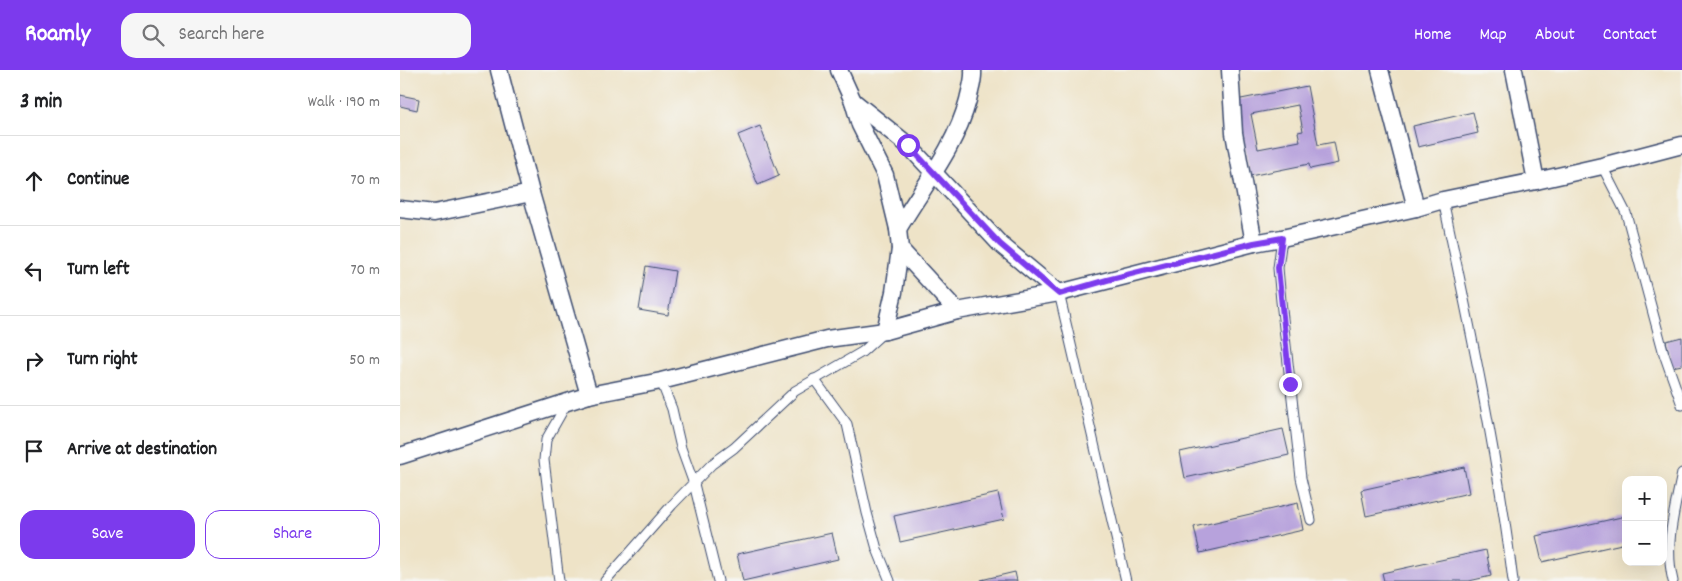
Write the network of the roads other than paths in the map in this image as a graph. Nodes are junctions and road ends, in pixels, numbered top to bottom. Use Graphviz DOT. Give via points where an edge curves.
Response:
graph roads {
  1 [pos="499,70"];
  2 [pos="839,70"];
  3 [pos="973,70"];
  4 [pos="1230,70"];
  5 [pos="1380,70"];
  6 [pos="1514,70"];
  7 [pos="853,101"];
  8 [pos="1682,145"];
  9 [pos="1602,166"];
  10 [pos="934,174"];
  11 [pos="1536,181"];
  12 [pos="531,193"];
  13 [pos="1443,200"];
  14 [pos="1416,208"];
  15 [pos="400,209"];
  16 [pos="898,229"];
  17 [pos="1282,238"];
  18 [pos="1254,243"];
  19 [pos="900,249"];
  20 [pos="1059,294"];
  21 [pos="956,311"];
  22 [pos="885,331"];
  23 [pos="814,379"];
  24 [pos="661,381"];
  25 [pos="589,395"];
  26 [pos="567,403"];
  27 [pos="1682,405"];
  28 [pos="400,456"];
  29 [pos="1682,473"];
  30 [pos="694,484"];
  31 [pos="1312,520"];
  32 [pos="559,581"];
  33 [pos="606,581"];
  34 [pos="718,581"];
  35 [pos="890,581"];
  36 [pos="1126,581"];
  37 [pos="1513,581"];
  38 [pos="1673,581"];
  1 -- 12 [label="street"];
  2 -- 7 [label="street"];
  3 -- 10 [label="street" via="974,78 963,119"];
  4 -- 18 [label="street" via="1234,133"];
  5 -- 14 [label="street"];
  6 -- 11 [label="street"];
  7 -- 10 [label="street" via="908,145"];
  7 -- 16 [label="street" via="860,125 885,176"];
  8 -- 9 [label="street"];
  9 -- 11 [label="street"];
  9 -- 27 [label="lane" via="1626,213 1664,354"];
  10 -- 16 [label="street"];
  10 -- 20 [label="street" via="1000,244"];
  11 -- 13 [label="street"];
  12 -- 15 [label="street" via="434,213"];
  12 -- 25 [label="street"];
  13 -- 14 [label="street"];
  13 -- 37 [label="lane" via="1491,433"];
  14 -- 17 [label="street"];
  16 -- 19 [label="street"];
  17 -- 18 [label="street"];
  17 -- 31 [label="lane" via="1279,285 1301,478"];
  18 -- 20 [label="street"];
  19 -- 21 [label="street"];
  19 -- 22 [label="street"];
  20 -- 21 [label="street"];
  20 -- 36 [label="lane"];
  21 -- 22 [label="street"];
  22 -- 23 [label="lane" via="862,352"];
  22 -- 24 [label="street" via="827,339"];
  23 -- 30 [label="lane" via="780,404"];
  23 -- 35 [label="lane" via="847,424 867,513"];
  24 -- 25 [label="street"];
  24 -- 30 [label="lane"];
  25 -- 26 [label="street"];
  26 -- 28 [label="street"];
  26 -- 32 [label="lane" via="546,440 544,460"];
  29 -- 38 [label="lane" via="1670,530"];
  30 -- 33 [label="lane"];
  30 -- 34 [label="lane"];
}
